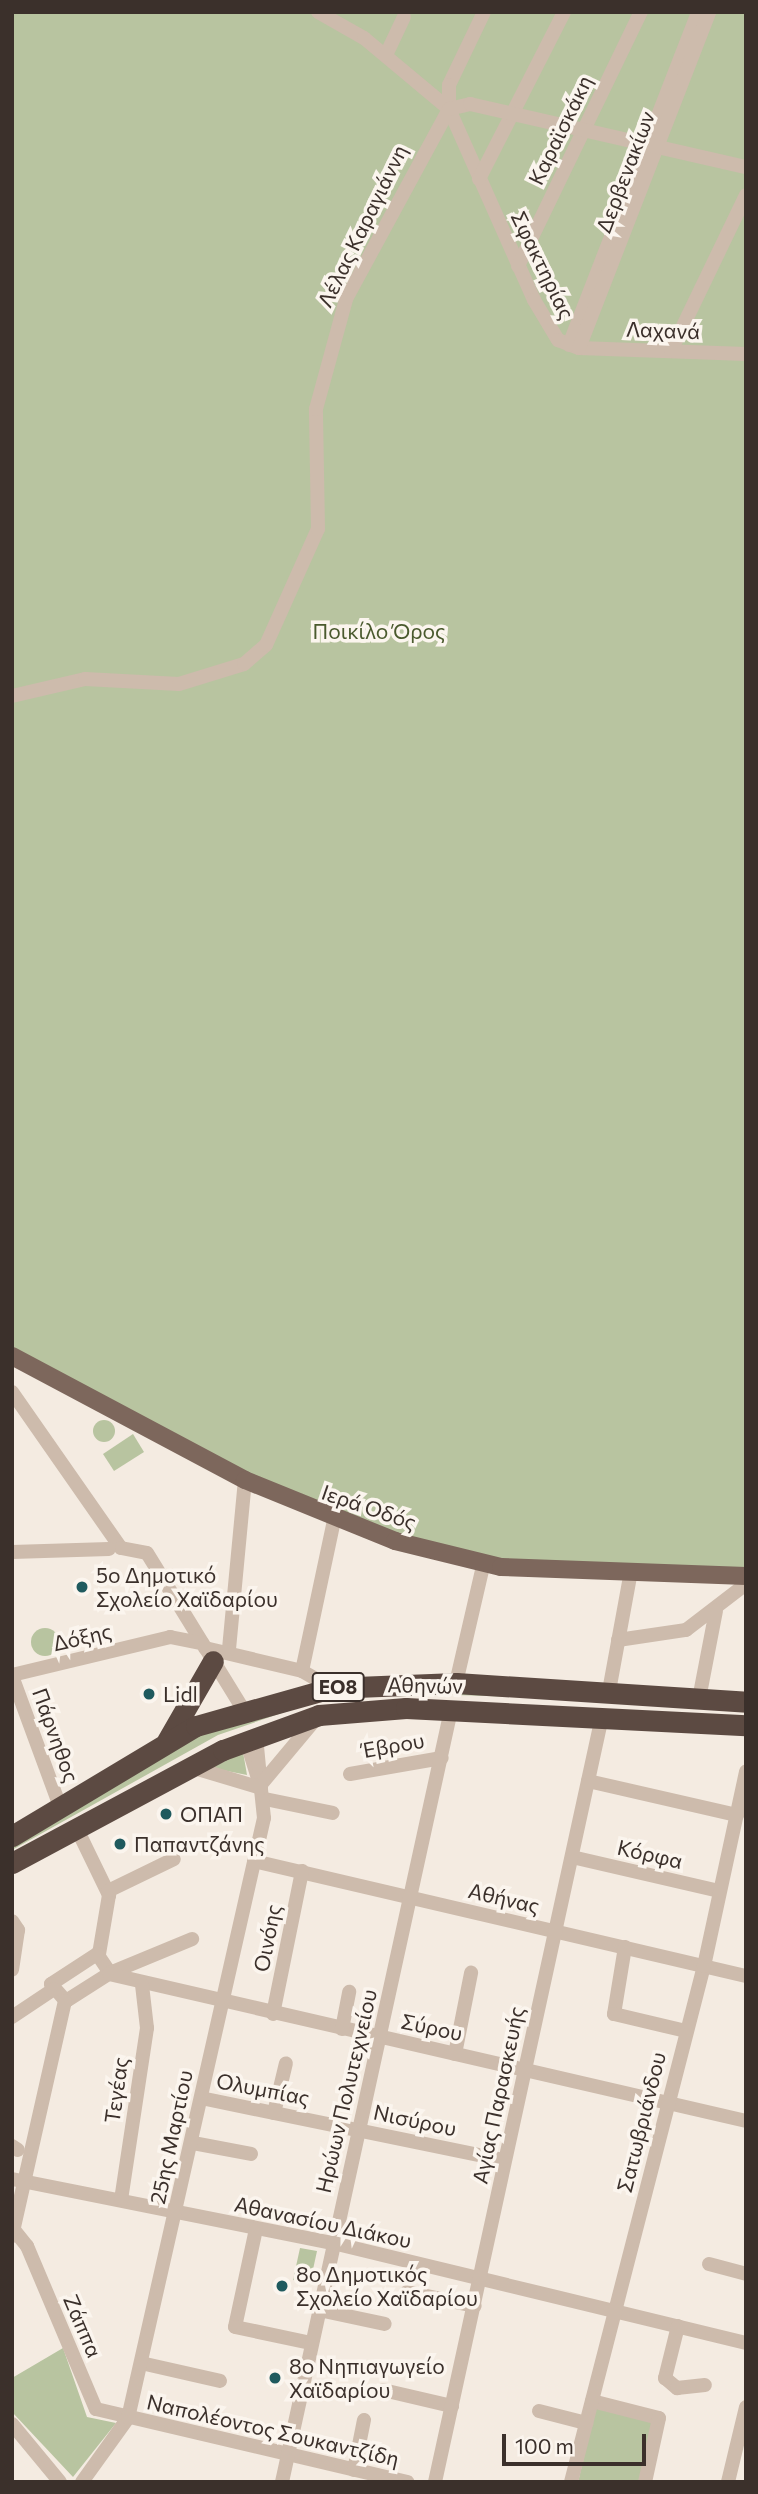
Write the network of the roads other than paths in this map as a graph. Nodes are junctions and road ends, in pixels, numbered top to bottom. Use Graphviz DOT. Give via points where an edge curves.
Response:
graph roads {
  1 [pos="484,12"];
  2 [pos="564,12"];
  3 [pos="641,12"];
  4 [pos="698,12"];
  5 [pos="709,12"];
  6 [pos="322,13"];
  7 [pos="404,17"];
  8 [pos="386,55"];
  9 [pos="449,109"];
  10 [pos="512,114"];
  11 [pos="582,131"];
  12 [pos="653,144"];
  13 [pos="746,167"];
  14 [pos="479,179"];
  15 [pos="746,195"];
  16 [pos="518,266"];
  17 [pos="574,346"];
  18 [pos="744,350"];
  19 [pos="671,351"];
  20 [pos="12,696"];
  21 [pos="12,1356"];
  22 [pos="12,1392"];
  23 [pos="246,1480"];
  24 [pos="334,1520"];
  25 [pos="109,1549"];
  26 [pos="12,1552"];
  27 [pos="483,1566"];
  28 [pos="631,1571"];
  29 [pos="746,1576"];
  30 [pos="746,1584"];
  31 [pos="716,1611"];
  32 [pos="618,1640"];
  33 [pos="212,1650"];
  34 [pos="302,1671"];
  35 [pos="12,1676"];
  36 [pos="456,1683"];
  37 [pos="331,1688"];
  38 [pos="609,1692"];
  39 [pos="699,1699"];
  40 [pos="746,1702"];
  41 [pos="243,1709"];
  42 [pos="451,1710"];
  43 [pos="319,1715"];
  44 [pos="602,1717"];
  45 [pos="746,1725"];
  46 [pos="251,1738"];
  47 [pos="166,1742"];
  48 [pos="442,1758"];
  49 [pos="189,1767"];
  50 [pos="746,1771"];
  51 [pos="350,1773"];
  52 [pos="588,1781"];
  53 [pos="263,1790"];
  54 [pos="61,1809"];
  55 [pos="333,1813"];
  56 [pos="737,1815"];
  57 [pos="76,1827"];
  58 [pos="12,1836"];
  59 [pos="572,1857"];
  60 [pos="173,1859"];
  61 [pos="254,1861"];
  62 [pos="12,1863"];
  63 [pos="302,1871"];
  64 [pos="108,1891"];
  65 [pos="719,1891"];
  66 [pos="410,1897"];
  67 [pos="12,1921"];
  68 [pos="556,1931"];
  69 [pos="192,1938"];
  70 [pos="625,1947"];
  71 [pos="99,1954"];
  72 [pos="705,1966"];
  73 [pos="12,1970"];
  74 [pos="109,1973"];
  75 [pos="471,1973"];
  76 [pos="746,1976"];
  77 [pos="142,1985"];
  78 [pos="54,1989"];
  79 [pos="349,1992"];
  80 [pos="65,2001"];
  81 [pos="220,2003"];
  82 [pos="273,2014"];
  83 [pos="12,2017"];
  84 [pos="342,2029"];
  85 [pos="686,2031"];
  86 [pos="379,2037"];
  87 [pos="454,2054"];
  88 [pos="286,2063"];
  89 [pos="524,2070"];
  90 [pos="201,2098"];
  91 [pos="668,2104"];
  92 [pos="274,2113"];
  93 [pos="746,2121"];
  94 [pos="358,2130"];
  95 [pos="192,2143"];
  96 [pos="251,2154"];
  97 [pos="504,2160"];
  98 [pos="19,2180"];
  99 [pos="121,2200"];
  100 [pos="177,2214"];
  101 [pos="256,2229"];
  102 [pos="13,2233"];
  103 [pos="333,2243"];
  104 [pos="709,2264"];
  105 [pos="746,2274"];
  106 [pos="481,2279"];
  107 [pos="407,2292"];
  108 [pos="475,2306"];
  109 [pos="318,2310"];
  110 [pos="615,2312"];
  111 [pos="385,2324"];
  112 [pos="678,2326"];
  113 [pos="312,2343"];
  114 [pos="746,2343"];
  115 [pos="141,2363"];
  116 [pos="220,2381"];
  117 [pos="705,2385"];
  118 [pos="383,2390"];
  119 [pos="592,2401"];
  120 [pos="452,2406"];
  121 [pos="746,2407"];
  122 [pos="539,2411"];
  123 [pos="128,2418"];
  124 [pos="364,2420"];
  125 [pos="586,2423"];
  126 [pos="12,2424"];
  127 [pos="288,2454"];
  128 [pos="355,2470"];
  129 [pos="60,2482"];
  130 [pos="82,2482"];
  131 [pos="282,2482"];
  132 [pos="408,2482"];
  133 [pos="435,2482"];
  134 [pos="571,2482"];
  135 [pos="645,2482"];
  136 [pos="727,2482"];
  1 -- 9 [label="street" via="449,85"];
  2 -- 10 [label="street"];
  3 -- 11 [label="street, Καραϊσκάκη"];
  4 -- 12 [label="street, Δερβενακίων"];
  5 -- 12 [label="street, Δερβενακίων"];
  6 -- 8 [label="street"];
  7 -- 8 [label="street"];
  8 -- 9 [label="street"];
  9 -- 10 [label="street" via="470,104"];
  9 -- 14 [label="street, Σφακτηρίας"];
  9 -- 20 [label="street, Λέλας Καραγιάννη" via="346,299 316,409 318,529 266,645 244,664 179,684 85,679"];
  10 -- 11 [label="street"];
  10 -- 14 [label="street"];
  11 -- 12 [label="street"];
  11 -- 16 [label="street, Καραϊσκάκη"];
  12 -- 13 [label="street"];
  12 -- 17 [label="street, Δερβενακίων"];
  14 -- 16 [label="street, Σφακτηρίας"];
  15 -- 19 [label="street"];
  16 -- 17 [label="street, Σφακτηρίας" via="552,332"];
  17 -- 19 [label="street, Λαχανά"];
  18 -- 19 [label="street, Λαχανά"];
  21 -- 23 [label="main road, Ιερά Οδός"];
  22 -- 33 [label="street" via="33,1415 121,1548 147,1553"];
  23 -- 24 [label="main road, Ιερά Οδός"];
  23 -- 33 [label="street"];
  24 -- 27 [label="main road, Ιερά Οδός"];
  24 -- 34 [label="street"];
  25 -- 26 [label="street"];
  27 -- 28 [label="main road, Ιερά Οδός"];
  27 -- 36 [label="street"];
  28 -- 29 [label="main road, Ιερά Οδός"];
  28 -- 32 [label="street"];
  30 -- 31 [label="street"];
  31 -- 32 [label="street" via="673,1634"];
  31 -- 39 [label="street"];
  32 -- 38 [label="street"];
  33 -- 34 [label="street"];
  33 -- 35 [label="street, Δόξης" via="170,1637"];
  33 -- 41 [label="street"];
  33 -- 47 [label="highway"];
  34 -- 37 [label="street"];
  35 -- 54 [label="street, Πάρνηθος"];
  36 -- 37 [label="highway, Αθηνών / ΕΟ8"];
  36 -- 38 [label="highway, Αθηνών / ΕΟ8"];
  37 -- 41 [label="highway, Αθηνών / ΕΟ8"];
  38 -- 39 [label="highway, Αθηνών / ΕΟ8"];
  39 -- 40 [label="highway, Αθηνών / ΕΟ8"];
  41 -- 47 [label="highway, Αθηνών / ΕΟ8"];
  42 -- 43 [label="highway, Αθηνών / ΕΟ8"];
  42 -- 44 [label="highway, Αθηνών / ΕΟ8"];
  42 -- 48 [label="street, Ηρώων Πολυτεχνείου"];
  43 -- 46 [label="highway, Αθηνών / ΕΟ8"];
  43 -- 53 [label="street"];
  44 -- 45 [label="highway, Αθηνών / ΕΟ8"];
  44 -- 52 [label="street, Αγίας Παρασκευής"];
  46 -- 49 [label="highway, Αθηνών / ΕΟ8"];
  46 -- 53 [label="street, 25ης Μαρτίου"];
  47 -- 54 [label="highway, Αθηνών / ΕΟ8"];
  48 -- 51 [label="street, Έβρου"];
  48 -- 66 [label="street, Ηρώων Πολυτεχνείου"];
  49 -- 53 [label="street"];
  49 -- 57 [label="highway, Αθηνών / ΕΟ8"];
  50 -- 56 [label="street, Σατωβριάνδου"];
  52 -- 56 [label="street"];
  52 -- 59 [label="street, Αγίας Παρασκευής"];
  53 -- 55 [label="street"];
  53 -- 61 [label="street, 25ης Μαρτίου"];
  54 -- 58 [label="highway, Αθηνών / ΕΟ8"];
  56 -- 65 [label="street, Σατωβριάνδου"];
  57 -- 62 [label="highway, Αθηνών / ΕΟ8"];
  57 -- 64 [label="street"];
  59 -- 65 [label="street, Κόρφα"];
  59 -- 68 [label="street, Αγίας Παρασκευής"];
  60 -- 64 [label="street"];
  61 -- 63 [label="street, Αθήνας"];
  61 -- 81 [label="street, 25ης Μαρτίου"];
  63 -- 66 [label="street, Αθήνας"];
  63 -- 82 [label="street, Οινόης"];
  64 -- 71 [label="street"];
  65 -- 72 [label="street, Σατωβριάνδου"];
  66 -- 68 [label="street, Αθήνας"];
  66 -- 86 [label="street, Ηρώων Πολυτεχνείου"];
  67 -- 73 [label="street" via="18,1930"];
  68 -- 70 [label="street, Αθήνας"];
  68 -- 89 [label="street, Αγίας Παρασκευής"];
  69 -- 74 [label="street"];
  70 -- 72 [label="street, Αθήνας"];
  70 -- 85 [label="street" via="614,2014"];
  71 -- 74 [label="street"];
  71 -- 78 [label="street" via="53,1979"];
  72 -- 76 [label="street, Αθήνας"];
  72 -- 85 [label="street, Σατωβριάνδου"];
  74 -- 77 [label="street, Σύρου"];
  74 -- 80 [label="street"];
  75 -- 87 [label="street"];
  77 -- 81 [label="street, Σύρου"];
  77 -- 99 [label="street, Τεγέας" via="147,2028"];
  78 -- 80 [label="street"];
  78 -- 83 [label="street"];
  79 -- 84 [label="street"];
  80 -- 98 [label="street"];
  81 -- 82 [label="street, Σύρου"];
  81 -- 90 [label="street, 25ης Μαρτίου"];
  82 -- 84 [label="street, Σύρου"];
  84 -- 86 [label="street, Σύρου"];
  85 -- 91 [label="street, Σατωβριάνδου"];
  86 -- 87 [label="street, Σύρου"];
  86 -- 94 [label="street, Ηρώων Πολυτεχνείου"];
  87 -- 89 [label="street, Σύρου"];
  88 -- 92 [label="street"];
  89 -- 91 [label="street, Σύρου"];
  89 -- 97 [label="street, Αγίας Παρασκευής"];
  90 -- 92 [label="street, Ολυμπίας"];
  90 -- 95 [label="street, 25ης Μαρτίου"];
  91 -- 93 [label="street, Σύρου"];
  91 -- 110 [label="street, Σατωβριάνδου"];
  92 -- 94 [label="street, Ολυμπίας"];
  94 -- 97 [label="street, Νισύρου"];
  94 -- 103 [label="street, Ηρώων Πολυτεχνείου"];
  95 -- 96 [label="street"];
  95 -- 100 [label="street, 25ης Μαρτίου"];
  97 -- 106 [label="street, Αγίας Παρασκευής"];
  98 -- 99 [label="street, Αθανασίου Διάκου"];
  98 -- 102 [label="street"];
  99 -- 100 [label="street, Αθανασίου Διάκου"];
  100 -- 101 [label="street, Αθανασίου Διάκου"];
  100 -- 115 [label="street, 25ης Μαρτίου"];
  101 -- 103 [label="street, Αθανασίου Διάκου"];
  101 -- 113 [label="street" via="235,2327"];
  102 -- 123 [label="street, Ζάππα" via="27,2246 94,2407"];
  103 -- 106 [label="street, Αθανασίου Διάκου"];
  103 -- 109 [label="street, Ηρώων Πολυτεχνείου"];
  104 -- 105 [label="street"];
  106 -- 108 [label="street, Αγίας Παρασκευής"];
  106 -- 110 [label="street, Αθανασίου Διάκου"];
  107 -- 108 [label="street"];
  108 -- 120 [label="street, Αγίας Παρασκευής"];
  109 -- 111 [label="street"];
  109 -- 113 [label="street, Ηρώων Πολυτεχνείου"];
  110 -- 112 [label="street, Αθανασίου Διάκου"];
  110 -- 119 [label="street, Σατωβριάνδου"];
  112 -- 114 [label="street, Αθανασίου Διάκου"];
  112 -- 117 [label="street" via="666,2378 677,2388"];
  113 -- 127 [label="street, Ηρώων Πολυτεχνείου"];
  115 -- 116 [label="street"];
  115 -- 123 [label="street, 25ης Μαρτίου"];
  118 -- 120 [label="street"];
  119 -- 125 [label="street, Σατωβριάνδου"];
  119 -- 135 [label="street" via="659,2418"];
  120 -- 133 [label="street, Αγίας Παρασκευής"];
  121 -- 136 [label="street"];
  122 -- 125 [label="street"];
  123 -- 127 [label="street, Ναπολέοντος Σουκαντζίδη"];
  123 -- 130 [label="street, 25ης Μαρτίου"];
  124 -- 128 [label="street"];
  125 -- 134 [label="street, Σατωβριάνδου"];
  126 -- 129 [label="street"];
  127 -- 128 [label="street, Ναπολέοντος Σουκαντζίδη"];
  127 -- 131 [label="street, Ηρώων Πολυτεχνείου"];
  128 -- 132 [label="street, Ναπολέοντος Σουκαντζίδη"];
}
